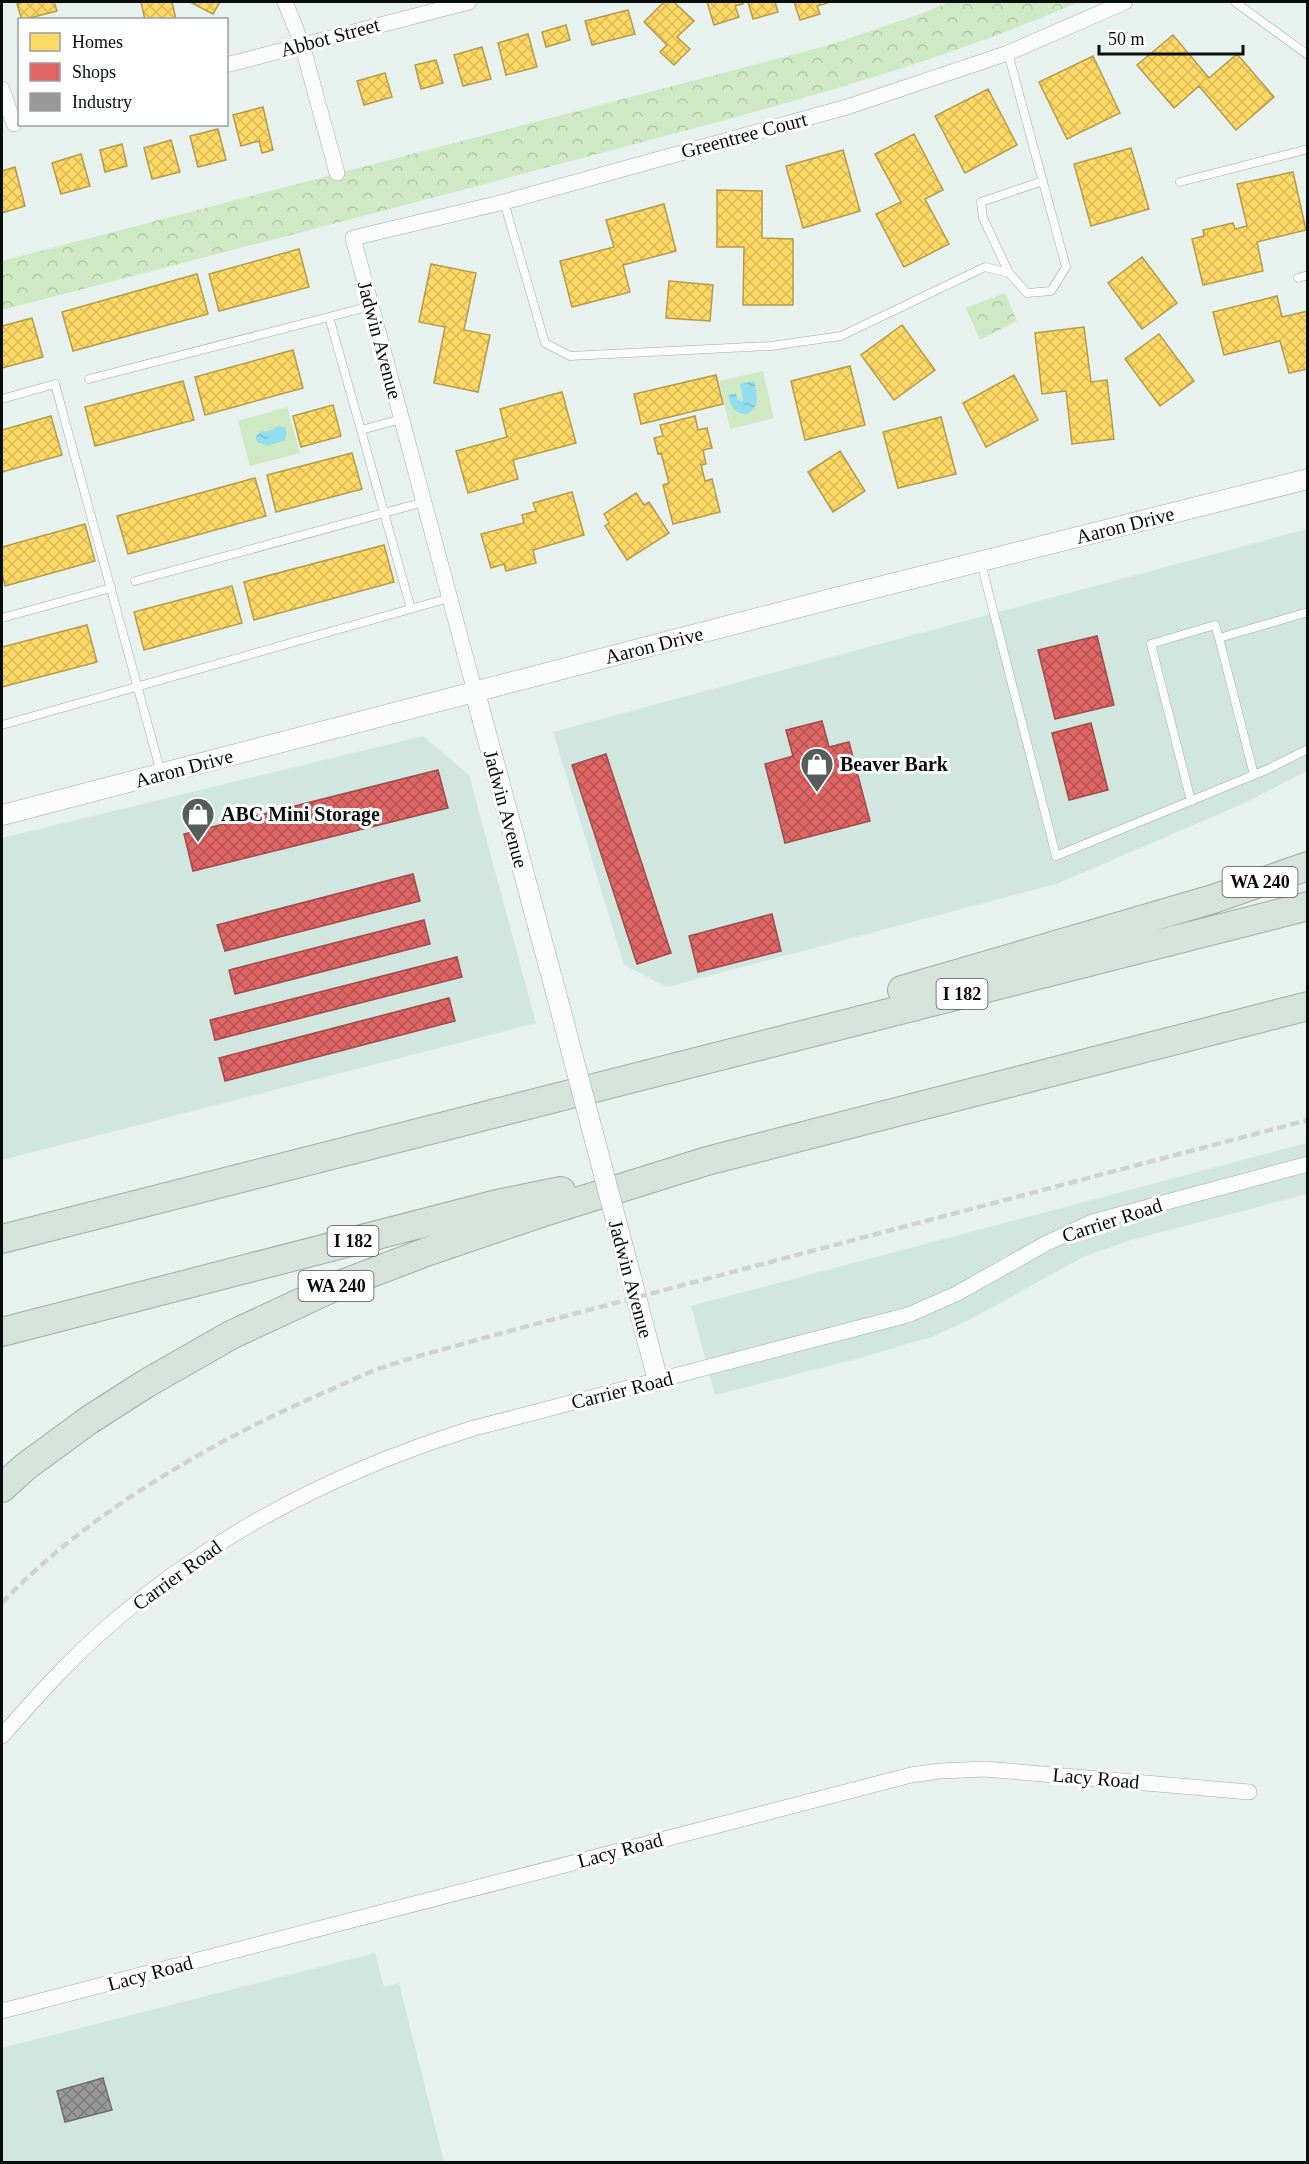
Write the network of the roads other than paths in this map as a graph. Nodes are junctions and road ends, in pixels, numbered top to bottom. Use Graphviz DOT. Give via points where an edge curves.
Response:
graph roads {
  1 [pos="285,2"];
  2 [pos="469,2"];
  3 [pos="1125,2"];
  4 [pos="1235,2"];
  5 [pos="302,44"];
  6 [pos="1008,53"];
  7 [pos="1308,55"];
  8 [pos="228,64"];
  9 [pos="2,88"];
  10 [pos="12,125"];
  11 [pos="1308,149"];
  12 [pos="337,173"];
  13 [pos="1043,181"];
  14 [pos="1180,182"];
  15 [pos="504,202"];
  16 [pos="353,238"];
  17 [pos="1009,273"];
  18 [pos="1308,275"];
  19 [pos="1298,278"];
  20 [pos="371,306"];
  21 [pos="329,317"];
  22 [pos="89,379"];
  23 [pos="2,399"];
  24 [pos="401,419"];
  25 [pos="361,430"];
  26 [pos="1308,479"];
  27 [pos="424,502"];
  28 [pos="384,513"];
  29 [pos="981,562"];
  30 [pos="135,580"];
  31 [pos="111,588"];
  32 [pos="449,598"];
  33 [pos="411,609"];
  34 [pos="1308,612"];
  35 [pos="2,618"];
  36 [pos="1219,638"];
  37 [pos="138,686"];
  38 [pos="475,692"];
  39 [pos="2,725"];
  40 [pos="1308,749"];
  41 [pos="161,773"];
  42 [pos="1254,775"];
  43 [pos="1191,801"];
  44 [pos="2,815"];
  45 [pos="1308,854"];
  46 [pos="1308,866"];
  47 [pos="1213,898"];
  48 [pos="1308,906"];
  49 [pos="1308,1006"];
  50 [pos="617,1082"];
  51 [pos="707,1161"];
  52 [pos="1308,1164"];
  53 [pos="2,1239"];
  54 [pos="2,1332"];
  55 [pos="658,1381"];
  56 [pos="2,1488"];
  57 [pos="2,1736"];
  58 [pos="1249,1792"];
  59 [pos="2,2012"];
  1 -- 5 [label="street"];
  2 -- 5 [label="street, Abbot Street"];
  3 -- 6 [label="street, Greentree Court"];
  4 -- 7 [label="lane"];
  5 -- 8 [label="street, Abbot Street"];
  5 -- 12 [label="street"];
  6 -- 13 [label="lane"];
  6 -- 15 [label="street, Greentree Court" via="847,107"];
  9 -- 10 [label="street"];
  11 -- 14 [label="lane"];
  13 -- 17 [label="lane" via="981,202 983,218"];
  13 -- 17 [label="lane" via="1066,267 1051,291 1027,293"];
  15 -- 16 [label="street, Greentree Court"];
  15 -- 17 [label="lane" via="545,343 570,356 771,346 841,336 985,267"];
  16 -- 20 [label="street, Jadwin Avenue"];
  18 -- 19 [label="lane"];
  20 -- 21 [label="lane"];
  20 -- 24 [label="street, Jadwin Avenue"];
  21 -- 22 [label="lane"];
  21 -- 25 [label="lane"];
  23 -- 31 [label="lane" via="55,384"];
  24 -- 25 [label="lane"];
  24 -- 27 [label="street, Jadwin Avenue"];
  25 -- 28 [label="lane"];
  26 -- 29 [label="street, Aaron Drive"];
  27 -- 28 [label="lane"];
  27 -- 32 [label="street, Jadwin Avenue"];
  28 -- 30 [label="lane"];
  28 -- 33 [label="lane"];
  29 -- 38 [label="street, Aaron Drive"];
  29 -- 43 [label="lane" via="1056,856"];
  31 -- 35 [label="lane"];
  31 -- 37 [label="lane"];
  32 -- 33 [label="lane"];
  32 -- 38 [label="street, Jadwin Avenue"];
  33 -- 37 [label="lane"];
  34 -- 36 [label="lane"];
  36 -- 42 [label="lane"];
  36 -- 43 [label="lane" via="1215,625 1151,644"];
  37 -- 39 [label="lane"];
  37 -- 41 [label="lane"];
  38 -- 41 [label="street, Aaron Drive"];
  38 -- 55 [label="street, Jadwin Avenue, bridge"];
  40 -- 42 [label="lane"];
  41 -- 44 [label="street, Aaron Drive"];
  42 -- 43 [label="lane"];
  45 -- 47 [label="highway"];
  46 -- 47 [label="highway, WA 240"];
  47 -- 50 [label="highway, WA 240" via="732,1039"];
  48 -- 50 [label="highway, I 182"];
  49 -- 51 [label="highway, I 182"];
  50 -- 53 [label="highway, I 182"];
  51 -- 54 [label="highway, I 182" via="497,1203"];
  51 -- 56 [label="highway, WA 240" via="541,1213 332,1288 231,1335 147,1383 89,1420"];
  52 -- 55 [label="street, Carrier Road" via="1092,1222 908,1315"];
  55 -- 57 [label="street, Carrier Road" via="440,1439 348,1474 279,1508 197,1558 113,1622 43,1689"];
  58 -- 59 [label="street, Lacy Road" via="985,1769 911,1775"];
}
